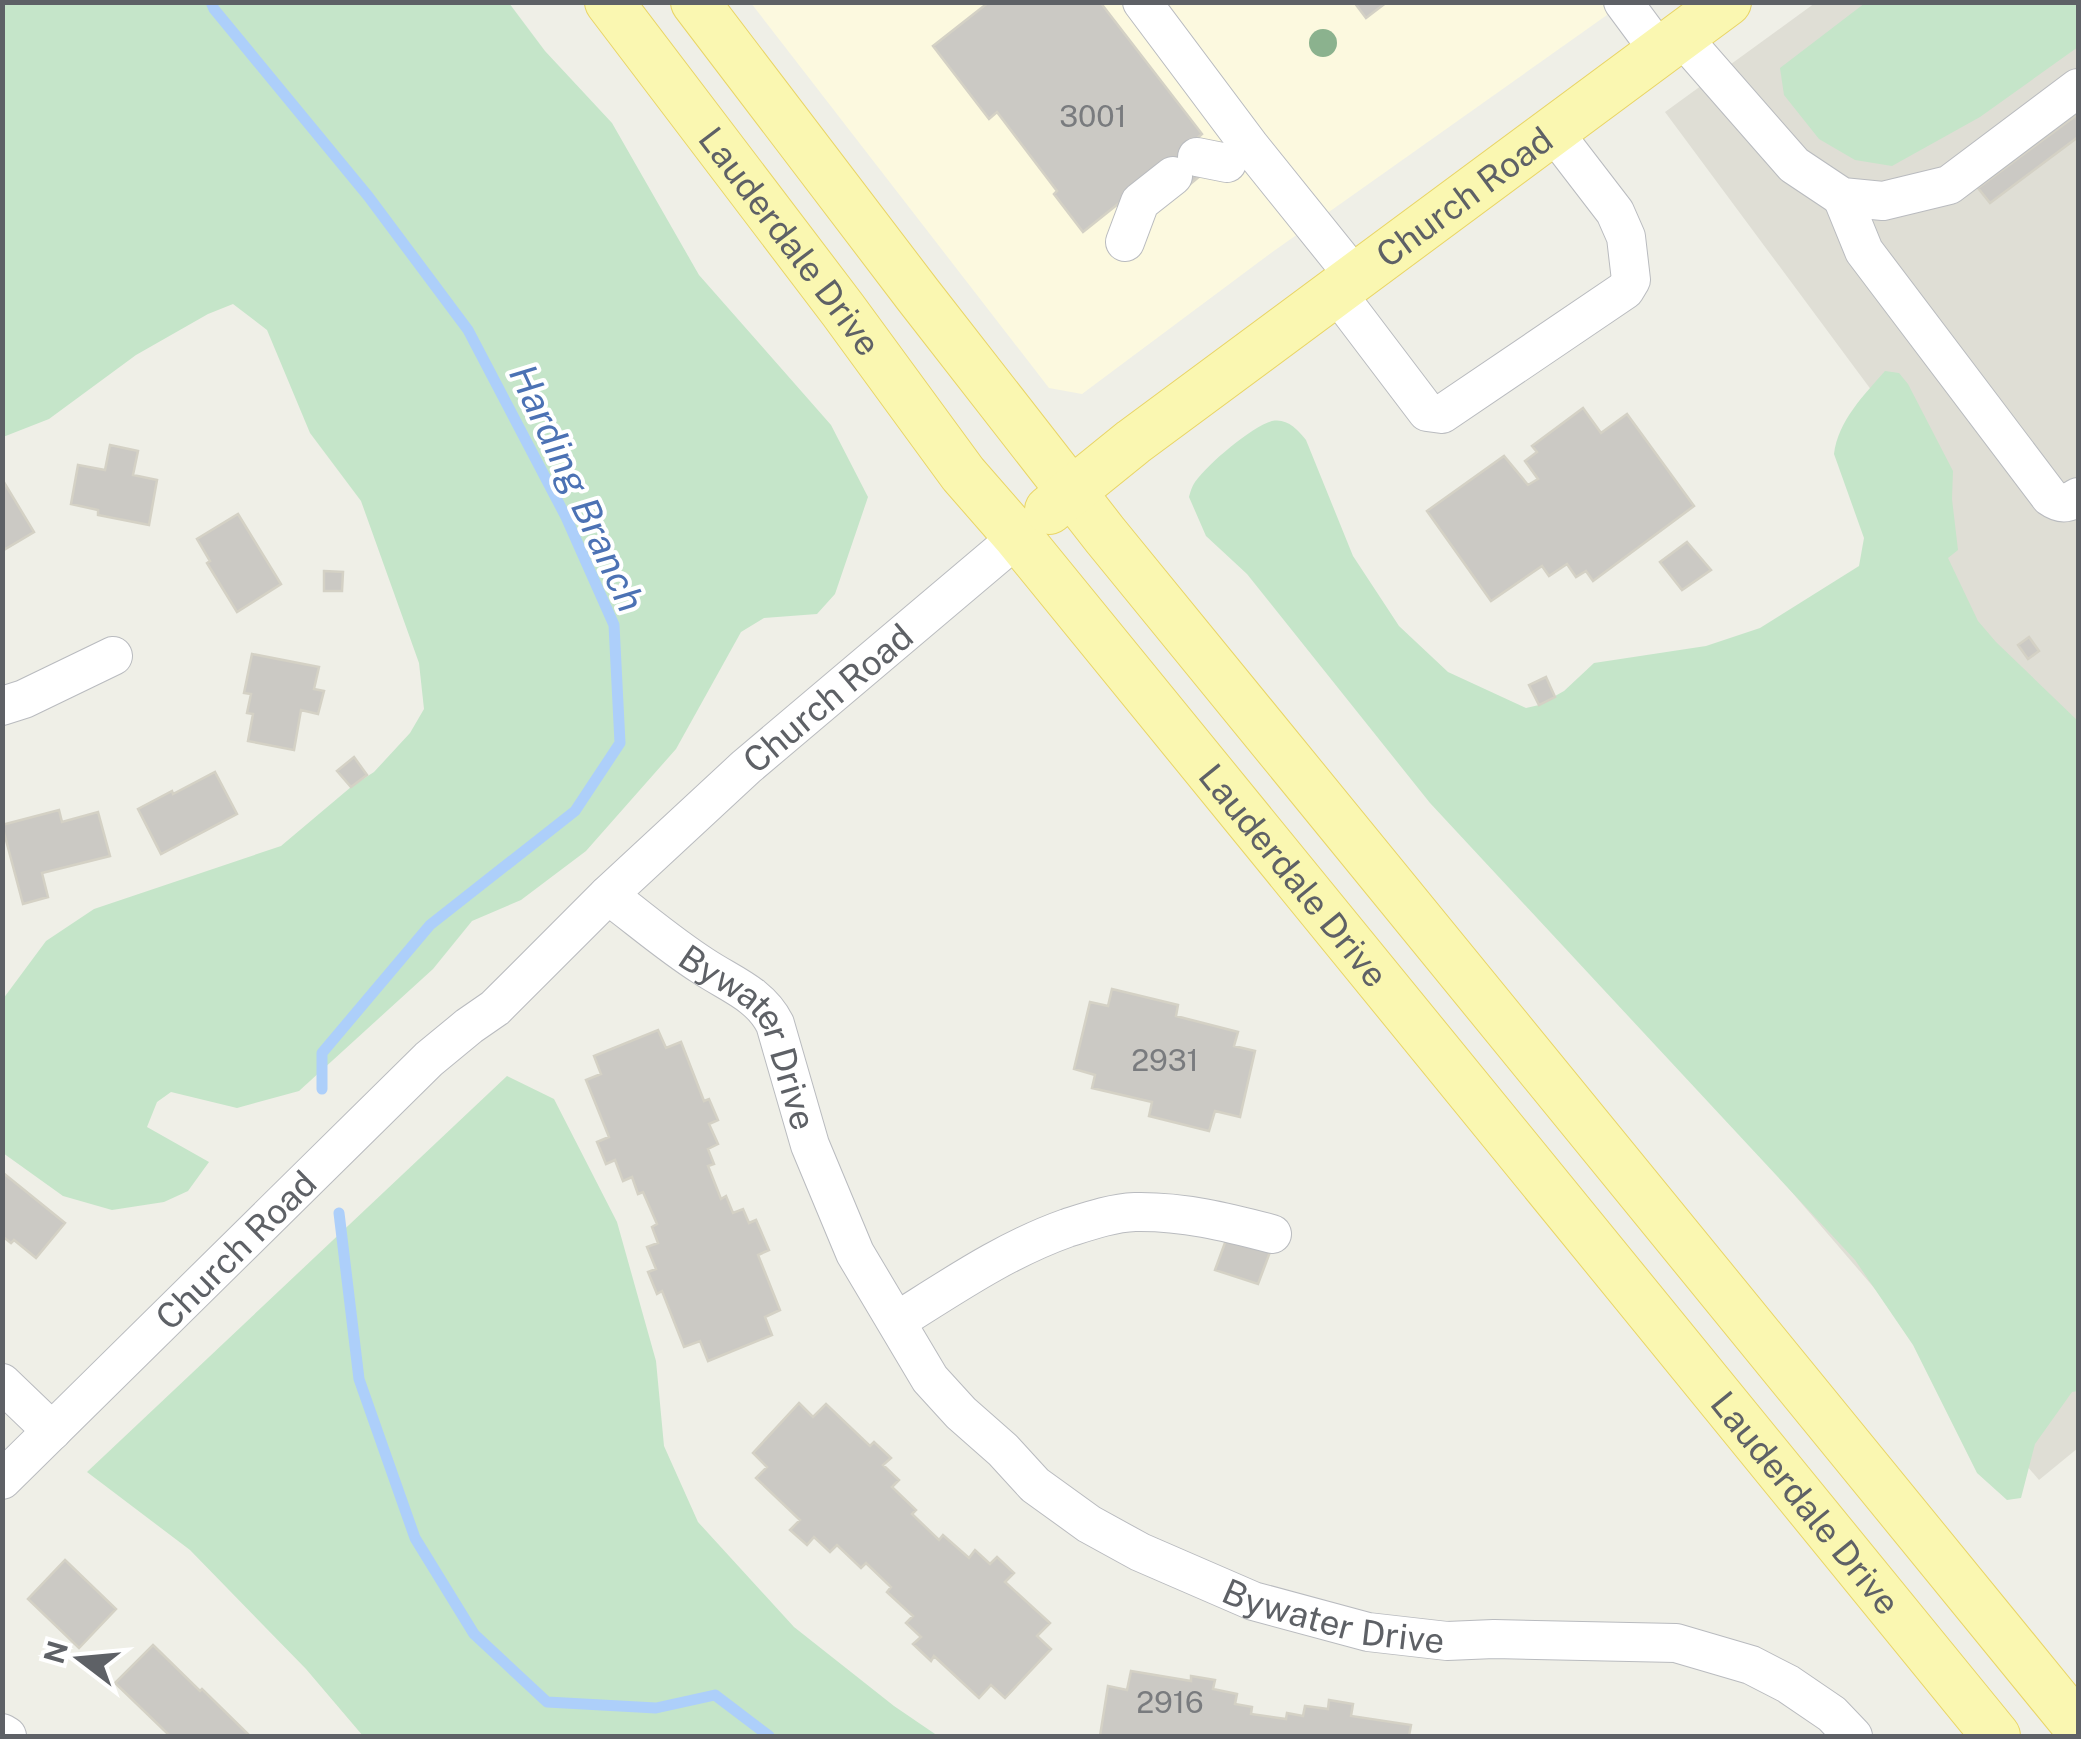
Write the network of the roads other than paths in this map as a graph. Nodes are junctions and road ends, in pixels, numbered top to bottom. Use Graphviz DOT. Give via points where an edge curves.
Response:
graph roads {
  1 [pos="608,2"];
  2 [pos="695,2"];
  3 [pos="1142,2"];
  4 [pos="1623,2"];
  5 [pos="1726,2"];
  6 [pos="1670,44"];
  7 [pos="2078,88"];
  8 [pos="1552,130"];
  9 [pos="1199,165"];
  10 [pos="1842,197"];
  11 [pos="1125,242"];
  12 [pos="1346,285"];
  13 [pos="1071,492"];
  14 [pos="2078,496"];
  15 [pos="1018,537"];
  16 [pos="112,656"];
  17 [pos="2,706"];
  18 [pos="608,895"];
  19 [pos="1272,1234"];
  20 [pos="897,1321"];
  21 [pos="2,1383"];
  22 [pos="52,1431"];
  23 [pos="2,1480"];
  24 [pos="2078,1726"];
  25 [pos="1853,1736"];
  26 [pos="1996,1736"];
  1 -- 15 [label="main road, Lauderdale Drive" via="963,474"];
  2 -- 13 [label="main road, Lauderdale Drive"];
  3 -- 12 [label="street"];
  4 -- 6 [label="street"];
  5 -- 6 [label="main road, Church Road"];
  6 -- 8 [label="main road, Church Road"];
  6 -- 10 [label="street" via="1794,165"];
  7 -- 10 [label="street" via="1950,185 1883,201"];
  8 -- 12 [label="main road, Church Road"];
  8 -- 12 [label="street" via="1615,212 1626,237 1626,290 1435,415"];
  9 -- 11 [label="street" via="1140,202"];
  10 -- 14 [label="street" via="1864,251 2050,498 2070,503"];
  12 -- 13 [label="main road, Church Road"];
  13 -- 15 [label="main road, Church Road"];
  13 -- 24 [label="main road, Lauderdale Drive"];
  15 -- 18 [label="street, Church Road" via="759,756"];
  15 -- 26 [label="main road, Lauderdale Drive"];
  16 -- 17 [label="street"];
  18 -- 20 [label="street, Bywater Drive" via="766,1007 810,1144 856,1253"];
  18 -- 22 [label="street, Church Road" via="495,1008 429,1058"];
  19 -- 20 [label="street" via="1200,1216 1133,1212 1095,1218 1003,1256"];
  20 -- 25 [label="street, Bywater Drive" via="930,1379 1036,1485 1140,1552 1253,1601 1368,1632 1447,1641 1676,1643 1751,1665 1788,1684"];
  21 -- 22 [label="street"];
  22 -- 23 [label="street, Church Road"];
}
